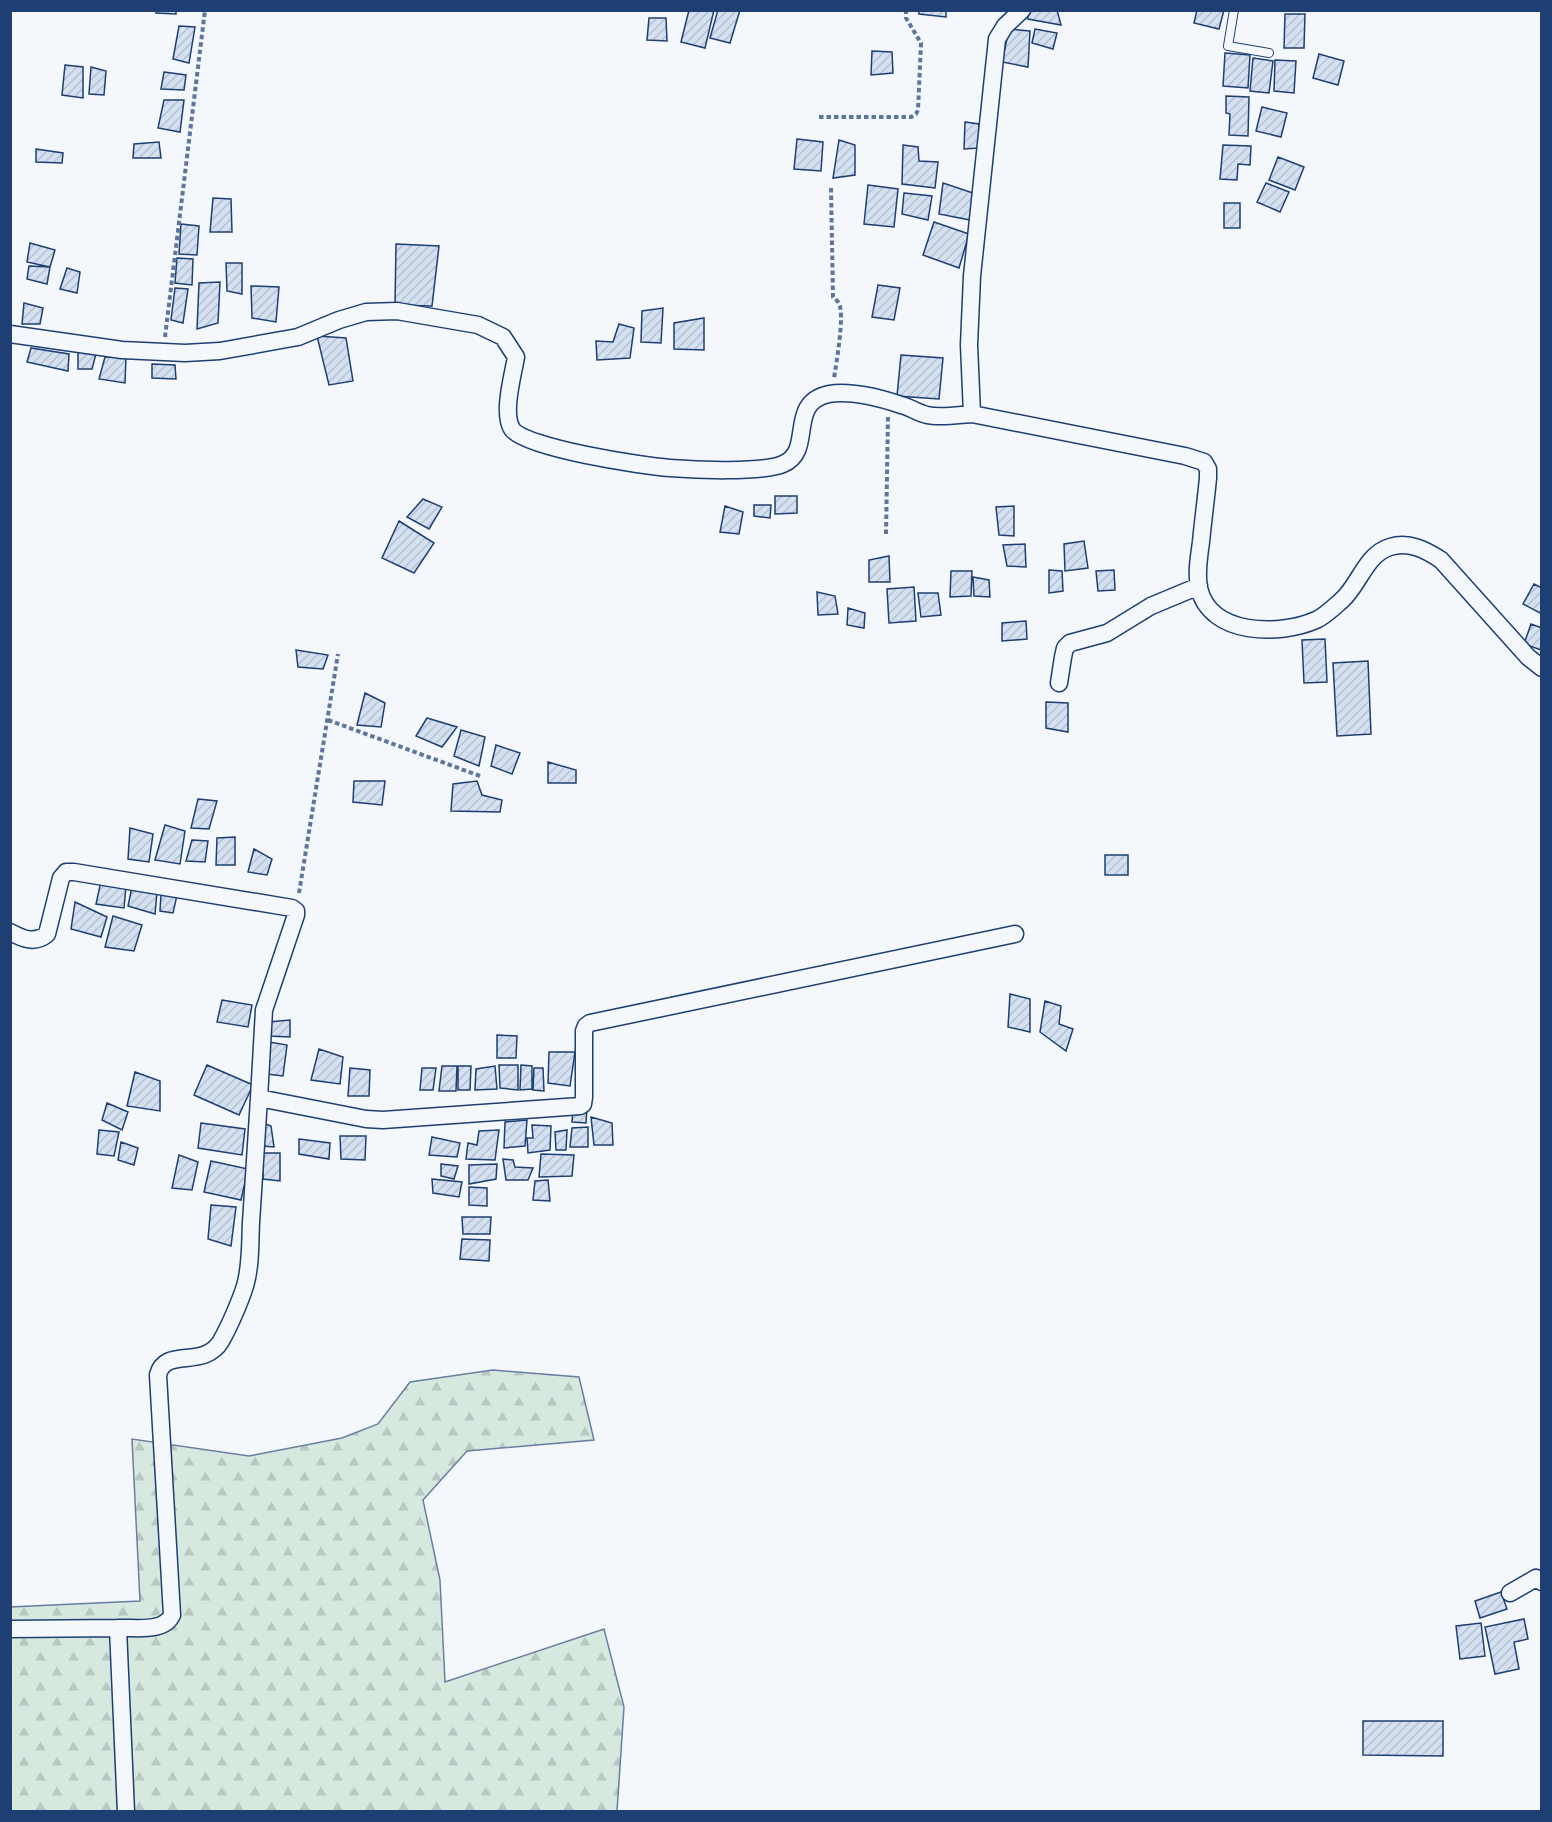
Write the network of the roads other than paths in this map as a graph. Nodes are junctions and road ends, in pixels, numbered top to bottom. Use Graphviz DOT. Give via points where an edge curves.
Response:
graph roads {
  1 [pos="1022,10"];
  2 [pos="1234,10"];
  3 [pos="1269,53"];
  4 [pos="10,334"];
  5 [pos="972,414"];
  6 [pos="1199,586"];
  7 [pos="1542,668"];
  8 [pos="1059,683"];
  9 [pos="10,932"];
  10 [pos="1015,934"];
  11 [pos="259,1098"];
  12 [pos="1542,1582"];
  13 [pos="1510,1593"];
  14 [pos="118,1628"];
  15 [pos="10,1629"];
  16 [pos="126,1812"];
  1 -- 5 [label="street" via="997,39 972,276"];
  2 -- 3 [label="lane" via="1228,46"];
  4 -- 5 [label="street" via="122,350 185,353 298,337 366,312 397,311 478,325 502,337 516,357 508,417 513,429 526,439 606,459 670,468 757,468 785,464 798,449 803,415 810,404 831,394 888,401 927,415"];
  5 -- 6 [label="street" via="1204,462 1208,478 1197,571"];
  6 -- 7 [label="street" via="1203,602 1223,620 1246,628 1295,627 1318,619 1344,599 1378,553 1389,547 1415,546 1441,560"];
  6 -- 8 [label="street" via="1151,606 1107,633 1070,643 1065,648"];
  9 -- 11 [label="street" via="32,940 47,934 61,878 74,872 287,906 296,911 264,1010"];
  10 -- 11 [label="street" via="590,1023 584,1031 585,1097 580,1106 383,1120"];
  11 -- 14 [label="street" via="244,1287 220,1342 212,1351 204,1356 165,1362 158,1376 172,1615 162,1626"];
  12 -- 13 [label="street" via="1536,1578"];
  14 -- 15 [label="street"];
  14 -- 16 [label="street"];
}
